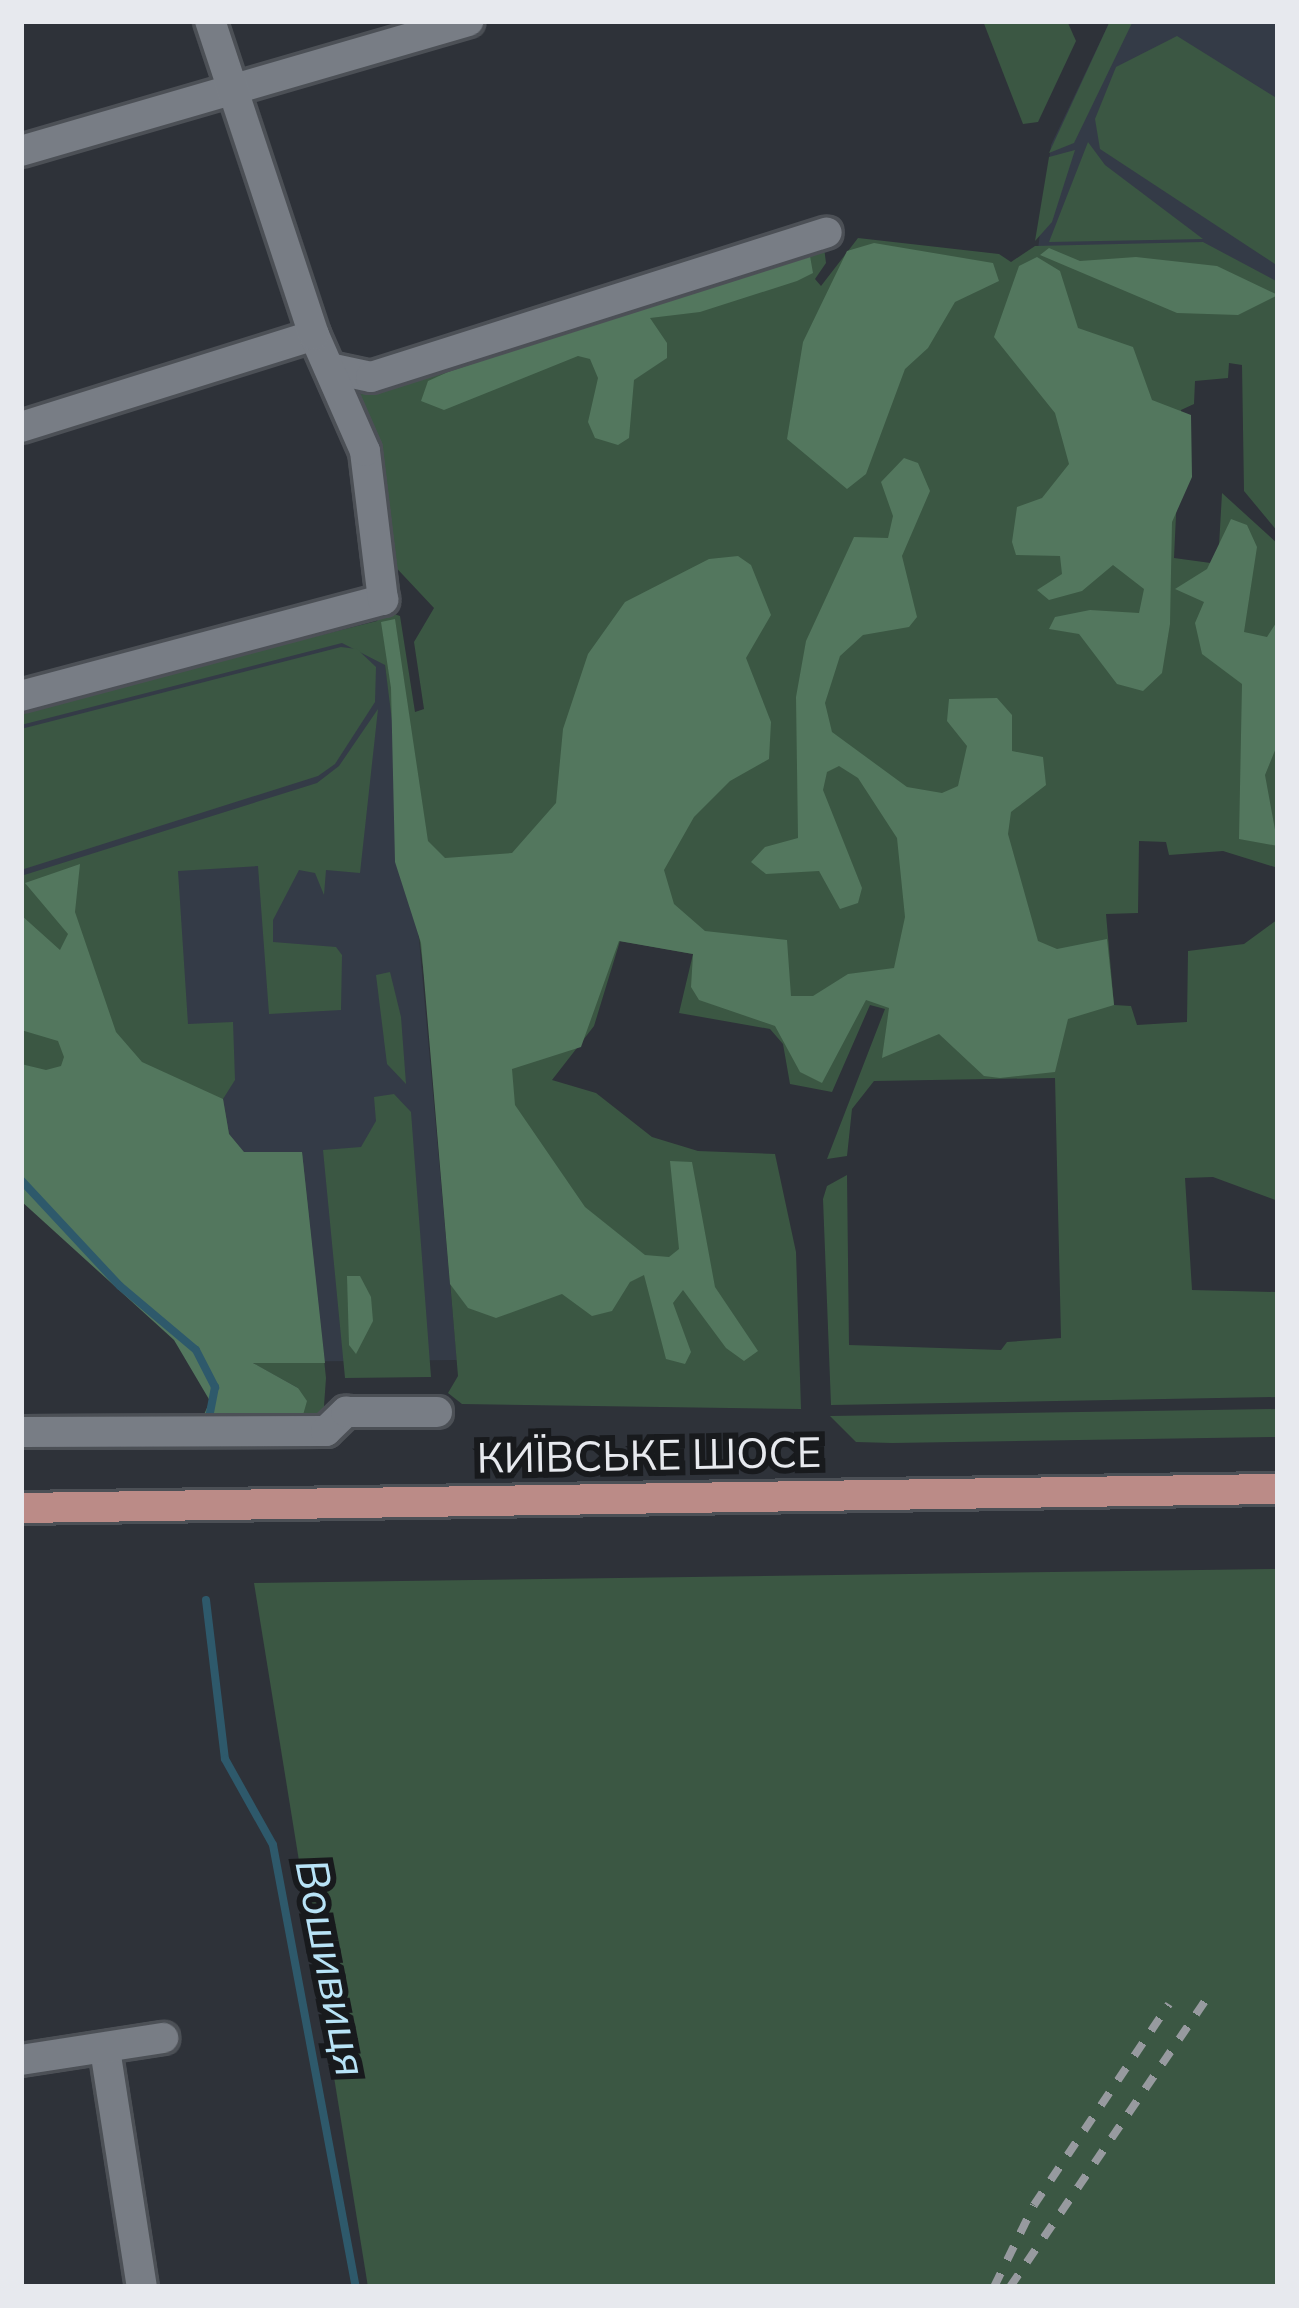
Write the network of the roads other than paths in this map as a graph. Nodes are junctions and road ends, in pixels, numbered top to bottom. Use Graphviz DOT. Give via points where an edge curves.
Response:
graph roads {
  1 [pos="210,21"];
  2 [pos="469,21"];
  3 [pos="234,91"];
  4 [pos="21,151"];
  5 [pos="827,232"];
  6 [pos="314,335"];
  7 [pos="328,368"];
  8 [pos="21,427"];
  9 [pos="21,696"];
  10 [pos="437,1412"];
  11 [pos="21,1432"];
  12 [pos="1278,1489"];
  13 [pos="21,1508"];
  14 [pos="163,2038"];
  15 [pos="105,2049"];
  16 [pos="21,2060"];
  17 [pos="142,2287"];
  1 -- 3 [label="street"];
  2 -- 3 [label="street"];
  3 -- 4 [label="street"];
  3 -- 6 [label="street"];
  5 -- 7 [label="street" via="371,377"];
  6 -- 7 [label="street"];
  6 -- 8 [label="street"];
  7 -- 9 [label="street" via="364,451 383,600"];
  10 -- 11 [label="street" via="346,1412 326,1431"];
  12 -- 13 [label="main road, КИЇВСЬКЕ ШОСЕ"];
  14 -- 15 [label="street"];
  15 -- 16 [label="street"];
  15 -- 17 [label="street"];
}
